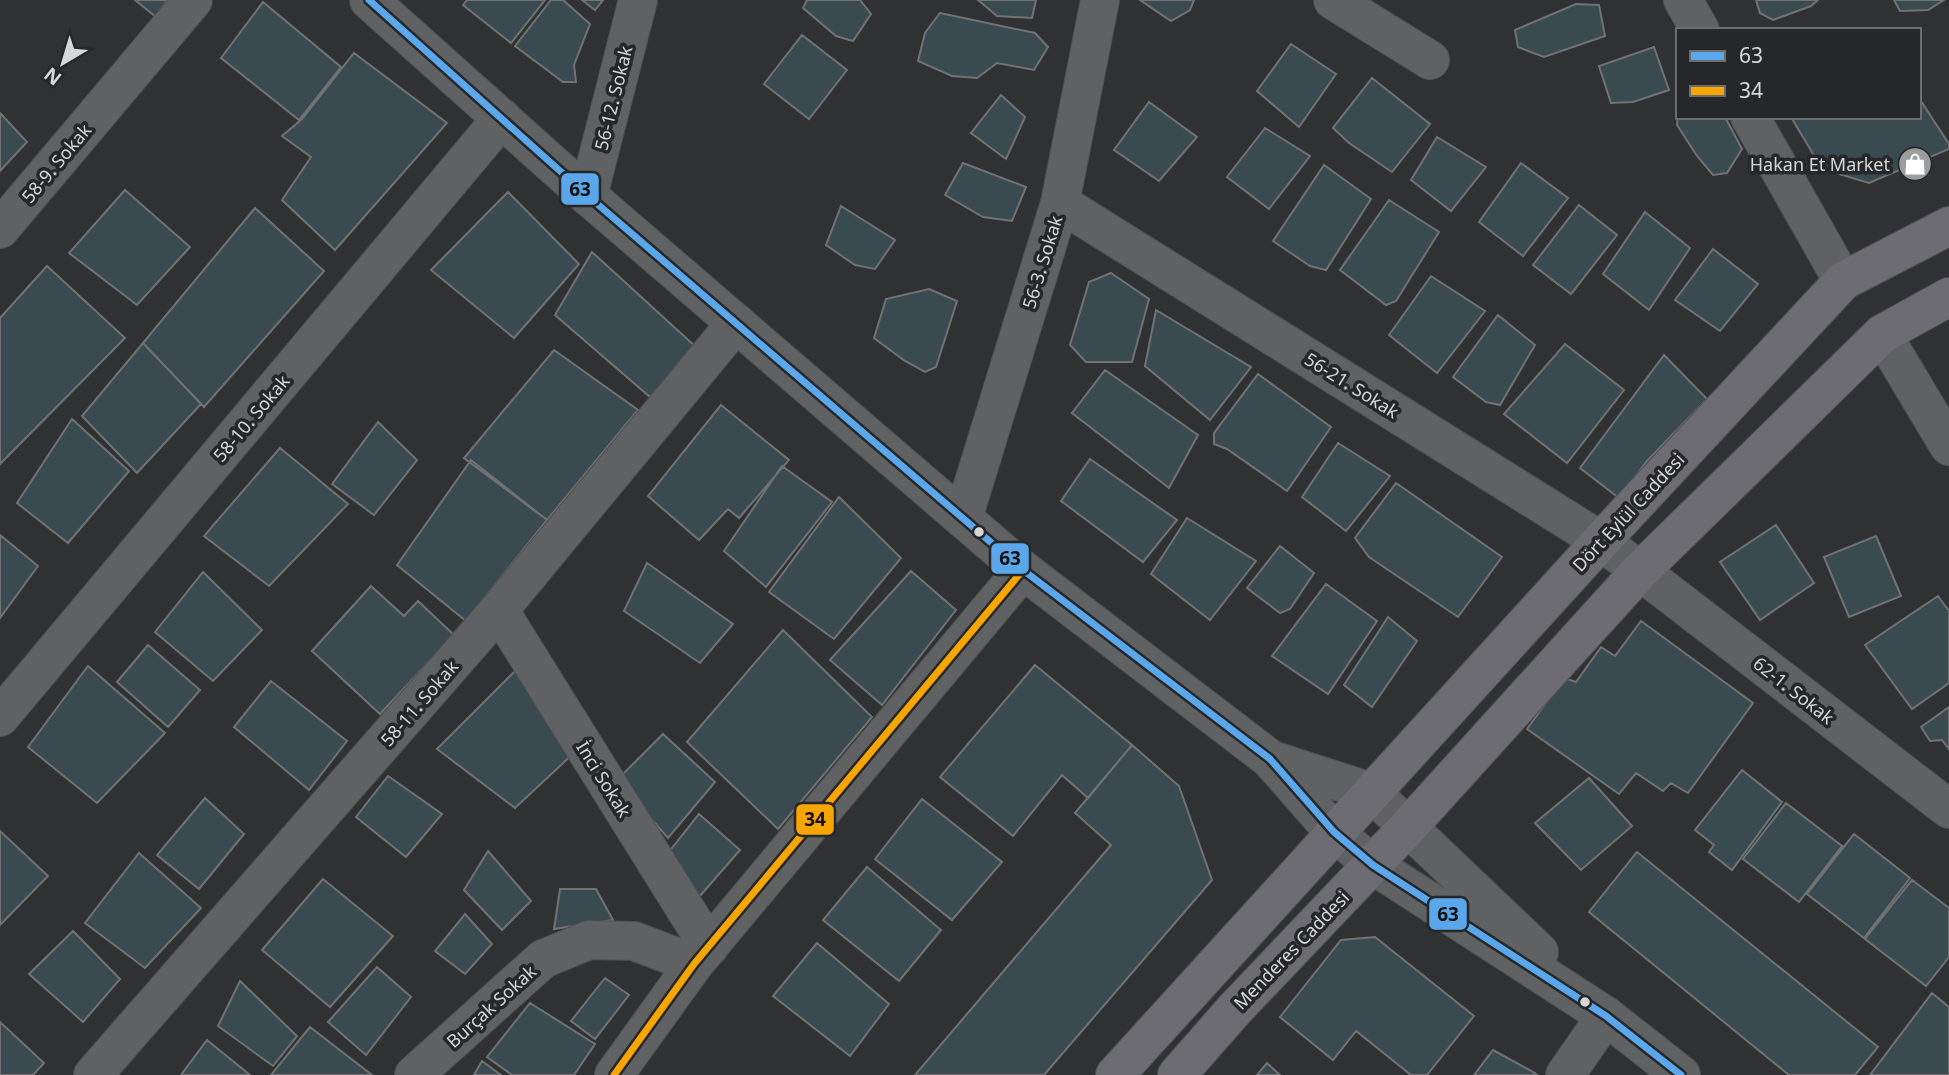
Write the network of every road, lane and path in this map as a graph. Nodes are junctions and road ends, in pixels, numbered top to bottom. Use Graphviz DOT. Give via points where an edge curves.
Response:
graph roads {
  1 [pos="193,0"];
  2 [pos="369,0"];
  3 [pos="638,0"];
  4 [pos="1100,0"];
  5 [pos="1333,0"];
  6 [pos="1683,0"];
  7 [pos="1699,28"];
  8 [pos="1430,60"];
  9 [pos="502,118"];
  10 [pos="1751,119"];
  11 [pos="588,196"];
  12 [pos="1060,203"];
  13 [pos="1949,226"];
  14 [pos="0,229"];
  15 [pos="1843,281"];
  16 [pos="1949,297"];
  17 [pos="736,323"];
  18 [pos="1882,334"];
  19 [pos="1949,446"];
  20 [pos="963,519"];
  21 [pos="1601,541"];
  22 [pos="1023,570"];
  23 [pos="1640,572"];
  24 [pos="499,610"];
  25 [pos="0,718"];
  26 [pos="1270,760"];
  27 [pos="1371,792"];
  28 [pos="1949,809"];
  29 [pos="1408,827"];
  30 [pos="1334,832"];
  31 [pos="1373,865"];
  32 [pos="701,956"];
  33 [pos="1606,1016"];
  34 [pos="93,1075"];
  35 [pos="414,1075"];
  36 [pos="614,1075"];
  37 [pos="1115,1075"];
  38 [pos="1177,1075"];
  39 [pos="1565,1075"];
  40 [pos="1681,1075"];
  1 -- 14 [label="street, 58-9. Sokak"];
  2 -- 9 [label="street"];
  3 -- 11 [label="street, 56-12. Sokak"];
  4 -- 12 [label="street, 56-3. Sokak"];
  5 -- 8 [label="street"];
  6 -- 7 [label="street"];
  9 -- 11 [label="street"];
  9 -- 25 [label="street, 58-10. Sokak"];
  10 -- 15 [label="street"];
  11 -- 17 [label="street"];
  12 -- 20 [label="street, 56-3. Sokak"];
  12 -- 21 [label="street, 56-21. Sokak"];
  13 -- 15 [label="main road, Dört Eylül Caddesi"];
  15 -- 21 [label="main road, Dört Eylül Caddesi"];
  16 -- 18 [label="main road"];
  17 -- 20 [label="street"];
  17 -- 24 [label="street, 58-11. Sokak"];
  18 -- 19 [label="street"];
  18 -- 23 [label="main road"];
  20 -- 22 [label="street"];
  21 -- 23 [label="street, 56-21. Sokak"];
  21 -- 27 [label="main road, Dört Eylül Caddesi"];
  22 -- 26 [label="street"];
  22 -- 32 [label="street"];
  23 -- 28 [label="street, 62-1. Sokak"];
  23 -- 29 [label="main road"];
  24 -- 32 [label="street, İnci Sokak"];
  24 -- 34 [label="street, 58-11. Sokak"];
  26 -- 27 [label="street"];
  26 -- 30 [label="street"];
  27 -- 29 [label="street"];
  27 -- 30 [label="main road, Dört Eylül Caddesi"];
  29 -- 31 [label="main road, Menderes Caddesi"];
  29 -- 33 [label="street"];
  30 -- 31 [label="street"];
  30 -- 37 [label="main road"];
  31 -- 33 [label="street"];
  31 -- 38 [label="main road, Menderes Caddesi"];
  32 -- 35 [label="street, Burçak Sokak" via="634,941 589,940 543,959"];
  32 -- 36 [label="street"];
  33 -- 39 [label="street"];
  33 -- 40 [label="street"];
}
